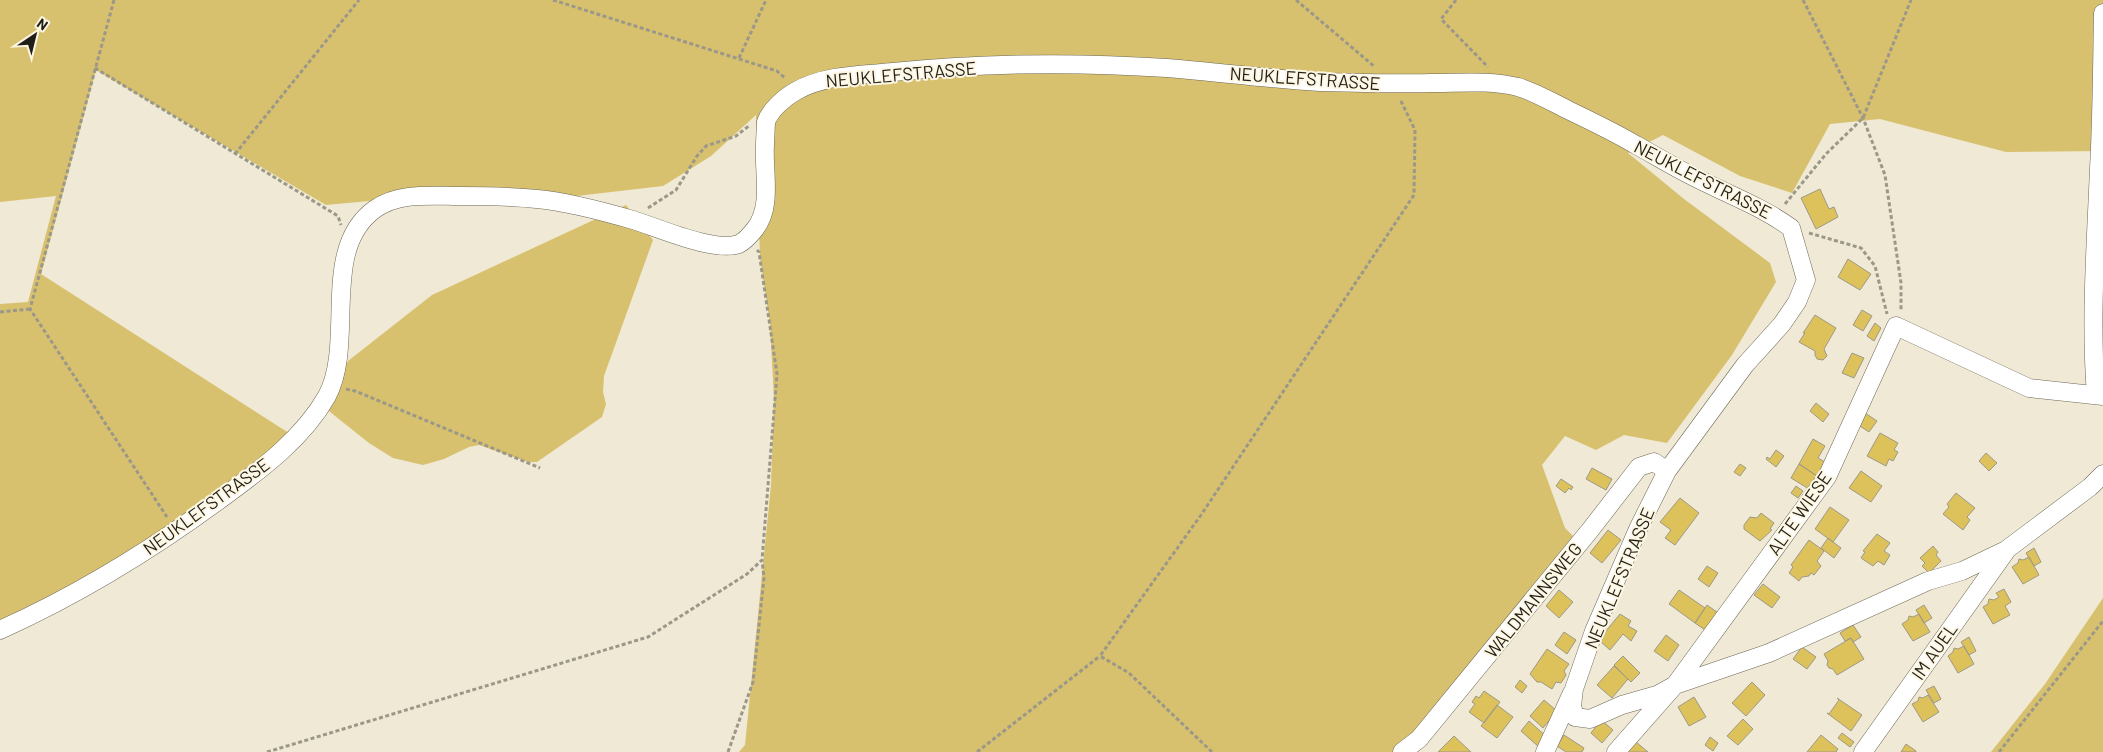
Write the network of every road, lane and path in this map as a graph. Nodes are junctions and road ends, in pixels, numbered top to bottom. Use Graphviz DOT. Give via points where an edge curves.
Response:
graph roads {
  1 [pos="114,0"];
  2 [pos="359,0"];
  3 [pos="554,0"];
  4 [pos="766,0"];
  5 [pos="1296,0"];
  6 [pos="1456,0"];
  7 [pos="1803,0"];
  8 [pos="1911,0"];
  9 [pos="2103,13"];
  10 [pos="739,58"];
  11 [pos="95,68"];
  12 [pos="1390,84"];
  13 [pos="1506,86"];
  14 [pos="798,89"];
  15 [pos="773,110"];
  16 [pos="1863,118"];
  17 [pos="235,154"];
  18 [pos="1776,216"];
  19 [pos="630,219"];
  20 [pos="1791,228"];
  21 [pos="746,239"];
  22 [pos="349,244"];
  23 [pos="30,309"];
  24 [pos="0,312"];
  25 [pos="1896,326"];
  26 [pos="330,386"];
  27 [pos="2099,396"];
  28 [pos="540,468"];
  29 [pos="1667,471"];
  30 [pos="2103,474"];
  31 [pos="177,532"];
  32 [pos="2006,550"];
  33 [pos="762,560"];
  34 [pos="2103,621"];
  35 [pos="0,630"];
  36 [pos="1100,656"];
  37 [pos="1675,685"];
  38 [pos="1574,690"];
  39 [pos="267,752"];
  40 [pos="728,752"];
  41 [pos="977,752"];
  42 [pos="1212,752"];
  43 [pos="1402,752"];
  44 [pos="1545,752"];
  45 [pos="1616,752"];
  46 [pos="1863,752"];
  47 [pos="1999,752"];
  1 -- 11 [label="path"];
  2 -- 17 [label="path"];
  3 -- 10 [label="path"];
  4 -- 10 [label="path"];
  5 -- 12 [label="path" via="1373,64"];
  6 -- 13 [label="path" via="1441,19"];
  7 -- 16 [label="path"];
  8 -- 16 [label="path"];
  9 -- 27 [label="street" via="2093,360"];
  10 -- 14 [label="path" via="777,71"];
  11 -- 17 [label="path"];
  11 -- 23 [label="path"];
  12 -- 13 [label="street, NEUKLEFSTRASSE" via="1480,83"];
  12 -- 14 [label="street, NEUKLEFSTRASSE" via="1316,82 1163,68 1073,64 942,67 844,77"];
  12 -- 36 [label="path" via="1415,130 1414,195 1201,515"];
  13 -- 18 [label="street, NEUKLEFSTRASSE" via="1519,87 1552,102 1693,177"];
  14 -- 15 [label="street, NEUKLEFSTRASSE"];
  15 -- 19 [label="path" via="736,136 706,146 676,190"];
  15 -- 21 [label="street, NEUKLEFSTRASSE" via="766,122 764,216"];
  16 -- 18 [label="path" via="1826,154"];
  16 -- 25 [label="path" via="1885,175 1896,241 1901,283 1901,313"];
  17 -- 22 [label="path" via="338,216"];
  18 -- 20 [label="street, NEUKLEFSTRASSE"];
  19 -- 21 [label="street, NEUKLEFSTRASSE" via="710,245 737,245"];
  19 -- 22 [label="street, NEUKLEFSTRASSE" via="539,199 399,197 372,211 358,225"];
  20 -- 25 [label="path" via="1861,248 1876,266 1885,311"];
  20 -- 29 [label="street, NEUKLEFSTRASSE" via="1806,280 1797,302 1745,365"];
  21 -- 33 [label="path" via="760,252 777,374"];
  22 -- 26 [label="street, NEUKLEFSTRASSE" via="343,272 335,372"];
  23 -- 24 [label="path"];
  23 -- 31 [label="path"];
  25 -- 27 [label="street" via="2029,388"];
  25 -- 37 [label="street, ALTE WIESE" via="1827,478"];
  26 -- 28 [label="path" via="355,391"];
  26 -- 31 [label="street, NEUKLEFSTRASSE" via="305,426 267,466"];
  29 -- 38 [label="street, NEUKLEFSTRASSE" via="1594,631"];
  29 -- 43 [label="street, WALDMANNSWEG" via="1654,462 1639,467 1424,732"];
  30 -- 32 [label="street, NEUKLEFSTRASSE"];
  31 -- 35 [label="street, NEUKLEFSTRASSE" via="100,578"];
  32 -- 37 [label="street, NEUKLEFSTRASSE" via="1962,571 1928,581 1769,653"];
  32 -- 46 [label="street, IM AUEL"];
  33 -- 39 [label="path" via="747,574 648,637"];
  33 -- 40 [label="path" via="764,578 753,682"];
  34 -- 47 [label="path"];
  36 -- 41 [label="path"];
  36 -- 42 [label="path" via="1129,673"];
  37 -- 38 [label="street, NEUKLEFSTRASSE" via="1657,695 1590,719 1575,717 1572,706"];
  37 -- 45 [label="street, ALTE WIESE"];
  38 -- 44 [label="street"];
}
